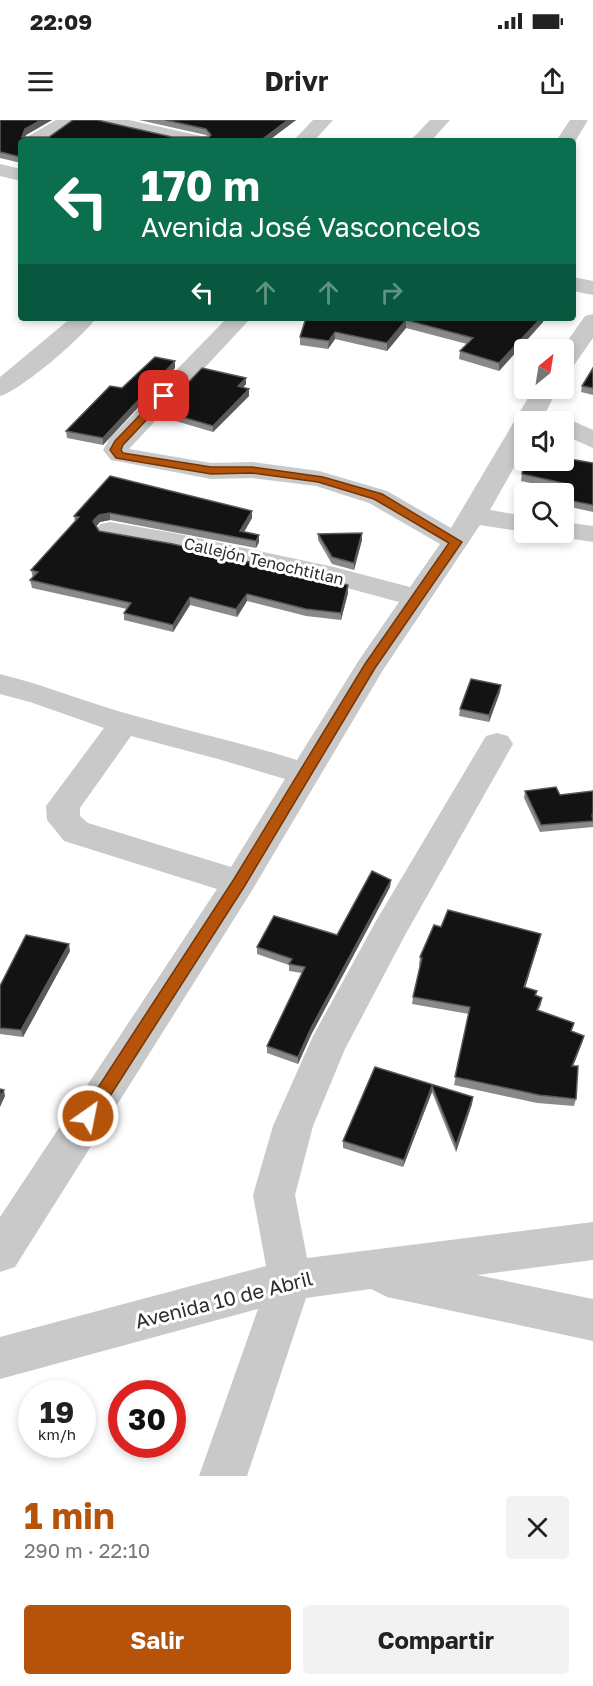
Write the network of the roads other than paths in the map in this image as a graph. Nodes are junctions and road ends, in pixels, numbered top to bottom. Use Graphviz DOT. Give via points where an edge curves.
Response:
graph roads {
  1 [pos="70,120"];
  2 [pos="103,120"];
  3 [pos="324,120"];
  4 [pos="441,120"];
  5 [pos="579,120"];
  6 [pos="39,138"];
  7 [pos="183,138"];
  8 [pos="306,138"];
  9 [pos="423,138"];
  10 [pos="568,138"];
  11 [pos="0,170"];
  12 [pos="18,175"];
  13 [pos="576,285"];
  14 [pos="593,288"];
  15 [pos="82,321"];
  16 [pos="237,321"];
  17 [pos="593,321"];
  18 [pos="574,349"];
  19 [pos="0,389"];
  20 [pos="574,430"];
  21 [pos="593,440"];
  22 [pos="514,445"];
  23 [pos="514,525"];
  24 [pos="465,529"];
  25 [pos="110,530"];
  26 [pos="574,531"];
  27 [pos="593,534"];
  28 [pos="417,598"];
  29 [pos="0,684"];
  30 [pos="124,724"];
  31 [pos="497,744"];
  32 [pos="305,774"];
  33 [pos="239,883"];
  34 [pos="593,1241"];
  35 [pos="0,1253"];
  36 [pos="362,1272"];
  37 [pos="290,1280"];
  38 [pos="593,1320"];
  39 [pos="0,1358"];
  40 [pos="223,1476"];
  1 -- 6 [label="street"];
  2 -- 7 [label="street"];
  3 -- 8 [label="street"];
  4 -- 9 [label="street"];
  5 -- 10 [label="street"];
  11 -- 12 [label="street"];
  13 -- 14 [label="street"];
  15 -- 19 [label="street"];
  16 -- 24 [label="street" via="118,443 116,450 120,455 211,471 252,470 319,479"];
  17 -- 18 [label="street"];
  20 -- 21 [label="street"];
  22 -- 24 [label="street"];
  23 -- 24 [label="street"];
  24 -- 28 [label="street"];
  25 -- 28 [label="street, Callejón Tenochtitlan" via="334,576"];
  26 -- 27 [label="street"];
  28 -- 32 [label="street"];
  29 -- 30 [label="street"];
  30 -- 32 [label="street"];
  30 -- 33 [label="street" via="63,806 64,820 76,832"];
  31 -- 37 [label="street" via="383,941 327,1047 293,1126 274,1195"];
  32 -- 33 [label="street"];
  33 -- 35 [label="street"];
  34 -- 36 [label="street, Avenida 10 de Abril"];
  36 -- 37 [label="street, Avenida 10 de Abril"];
  36 -- 38 [label="street"];
  37 -- 39 [label="street, Avenida 10 de Abril"];
  37 -- 40 [label="street"];
}
